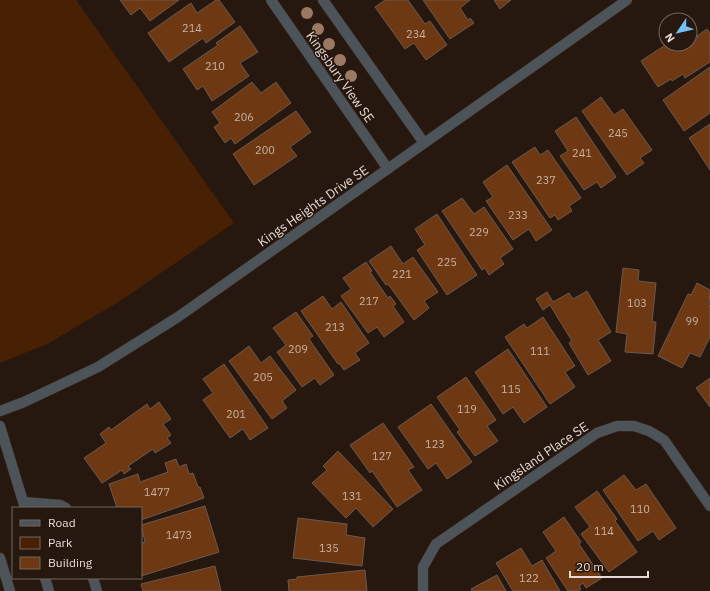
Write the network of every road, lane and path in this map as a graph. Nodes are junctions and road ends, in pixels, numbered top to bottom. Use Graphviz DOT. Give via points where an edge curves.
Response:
graph roads {
  1 [pos="271,0"];
  2 [pos="323,0"];
  3 [pos="627,0"];
  4 [pos="424,143"];
  5 [pos="388,169"];
  6 [pos="0,411"];
  7 [pos="0,426"];
  8 [pos="24,505"];
  9 [pos="710,506"];
  10 [pos="64,507"];
  11 [pos="0,558"];
  12 [pos="45,579"];
  13 [pos="93,579"];
  14 [pos="10,591"];
  15 [pos="49,591"];
  16 [pos="97,591"];
  17 [pos="423,591"];
  1 -- 5 [label="street, Kingsbury View SE"];
  2 -- 4 [label="street"];
  3 -- 4 [label="street, Kings Heights Drive SE"];
  4 -- 5 [label="street, Kings Heights Drive SE"];
  5 -- 6 [label="street, Kings Heights Drive SE" via="178,317 98,366"];
  7 -- 8 [label="street"];
  8 -- 10 [label="street"];
  9 -- 17 [label="street, Kingsland Place SE" via="664,440 634,426 617,426 598,433 436,544 423,567"];
  11 -- 14 [label="street"];
  12 -- 15 [label="street"];
  13 -- 16 [label="street"];
}
